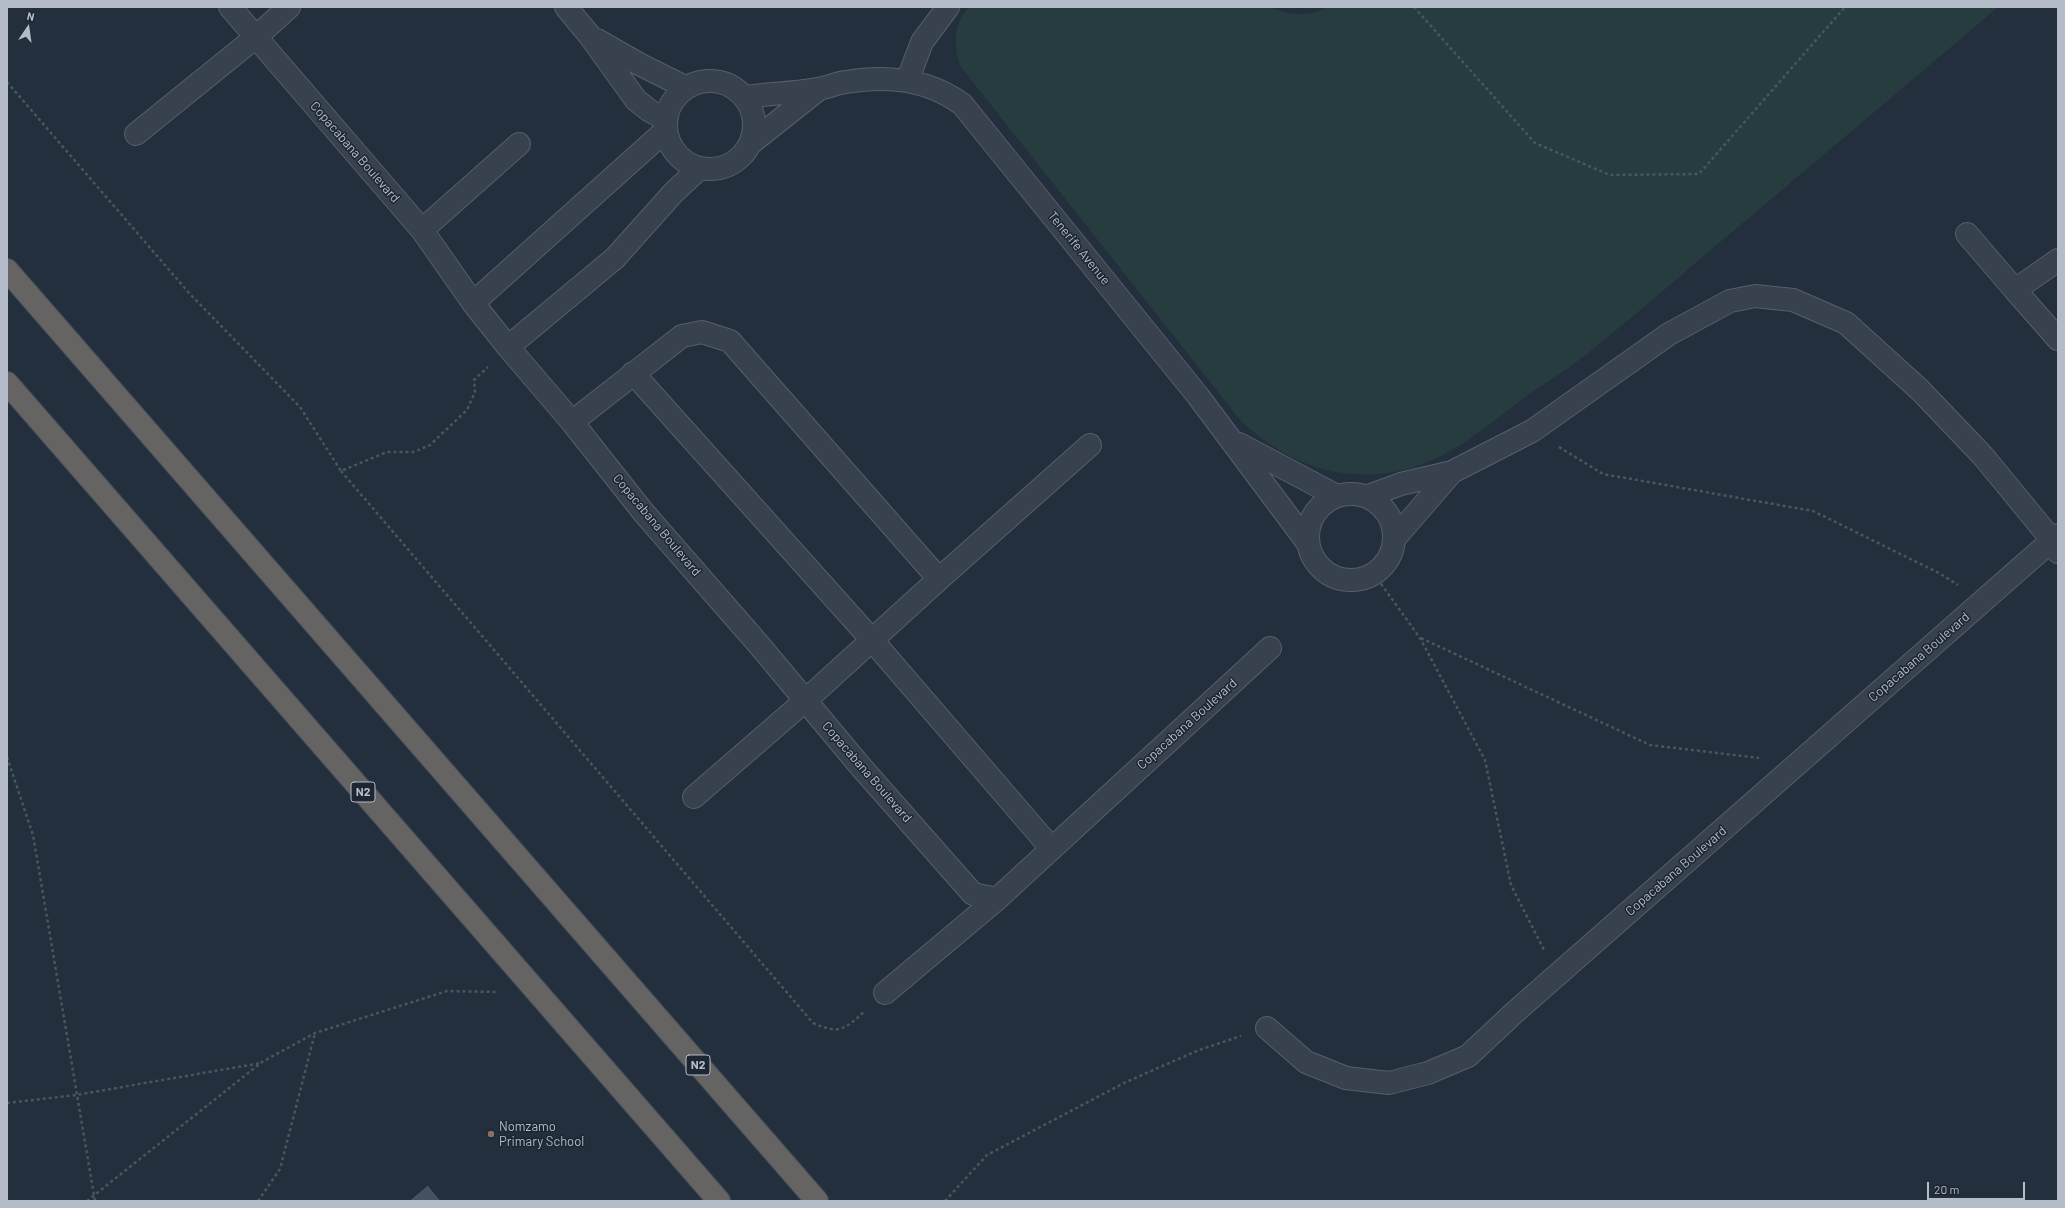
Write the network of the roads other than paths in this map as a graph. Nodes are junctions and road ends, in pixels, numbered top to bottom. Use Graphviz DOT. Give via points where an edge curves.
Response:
graph roads {
  1 [pos="230,7"];
  2 [pos="289,7"];
  3 [pos="566,7"];
  4 [pos="948,7"];
  5 [pos="590,36"];
  6 [pos="256,37"];
  7 [pos="908,79"];
  8 [pos="685,87"];
  9 [pos="818,89"];
  10 [pos="744,97"];
  11 [pos="665,125"];
  12 [pos="136,134"];
  13 [pos="751,143"];
  14 [pos="519,144"];
  15 [pos="700,168"];
  16 [pos="422,230"];
  17 [pos="1967,234"];
  18 [pos="2058,260"];
  19 [pos="7,270"];
  20 [pos="2015,290"];
  21 [pos="473,303"];
  22 [pos="2058,339"];
  23 [pos="508,347"];
  24 [pos="633,373"];
  25 [pos="7,383"];
  26 [pos="572,422"];
  27 [pos="1233,440"];
  28 [pos="1090,445"];
  29 [pos="1452,472"];
  30 [pos="1337,496"];
  31 [pos="1368,496"];
  32 [pos="1395,538"];
  33 [pos="1307,542"];
  34 [pos="2056,542"];
  35 [pos="940,579"];
  36 [pos="872,640"];
  37 [pos="1270,648"];
  38 [pos="806,700"];
  39 [pos="694,796"];
  40 [pos="1052,848"];
  41 [pos="997,899"];
  42 [pos="884,993"];
  43 [pos="1267,1028"];
  44 [pos="719,1201"];
  45 [pos="817,1201"];
  1 -- 6 [label="street, Copacabana Boulevard"];
  2 -- 6 [label="street"];
  3 -- 5 [label="street"];
  4 -- 7 [label="street" via="922,42"];
  5 -- 8 [label="street"];
  5 -- 11 [label="street" via="636,100"];
  6 -- 12 [label="street"];
  6 -- 16 [label="street, Copacabana Boulevard"];
  7 -- 9 [label="street, Tenerife Avenue" via="887,78 846,82"];
  7 -- 27 [label="street, Tenerife Avenue" via="935,87 962,104"];
  8 -- 10 [label="street" via="701,81 717,81 732,86"];
  8 -- 11 [label="street" via="668,107"];
  9 -- 10 [label="street, Tenerife Avenue"];
  9 -- 13 [label="street, Tenerife Avenue"];
  10 -- 13 [label="street" via="751,107 754,118"];
  11 -- 15 [label="street" via="669,144 677,155 687,164"];
  11 -- 21 [label="street"];
  13 -- 15 [label="street" via="744,153 724,167"];
  14 -- 16 [label="street"];
  15 -- 23 [label="street" via="674,192 615,258"];
  16 -- 21 [label="street, Copacabana Boulevard"];
  17 -- 20 [label="street"];
  18 -- 20 [label="street"];
  19 -- 45 [label="highway, N2"];
  20 -- 22 [label="street"];
  21 -- 23 [label="street, Copacabana Boulevard"];
  23 -- 26 [label="street, Copacabana Boulevard"];
  24 -- 26 [label="street"];
  24 -- 35 [label="street" via="682,336 702,332 730,341"];
  24 -- 36 [label="street"];
  25 -- 44 [label="highway, N2"];
  26 -- 38 [label="street, Copacabana Boulevard" via="644,513"];
  27 -- 30 [label="street, Tenerife Avenue"];
  27 -- 33 [label="street, Tenerife Avenue"];
  28 -- 35 [label="street"];
  29 -- 31 [label="street" via="1401,484"];
  29 -- 32 [label="street"];
  29 -- 34 [label="street" via="1532,431 1669,334 1730,301 1756,296 1794,300 1846,323 1920,390 1983,456"];
  30 -- 31 [label="street" via="1353,493"];
  30 -- 33 [label="street" via="1320,506 1309,522"];
  31 -- 32 [label="street" via="1388,513"];
  32 -- 33 [label="street" via="1389,559 1374,574 1353,581 1332,576 1315,562"];
  34 -- 43 [label="street, Copacabana Boulevard" via="1983,601 1468,1056 1428,1073 1389,1083 1346,1078 1306,1062"];
  35 -- 36 [label="street"];
  36 -- 38 [label="street"];
  36 -- 40 [label="street"];
  37 -- 40 [label="street, Copacabana Boulevard"];
  38 -- 39 [label="street"];
  38 -- 41 [label="street, Copacabana Boulevard" via="861,767 973,894"];
  40 -- 41 [label="street, Copacabana Boulevard"];
  41 -- 42 [label="street"];
}
